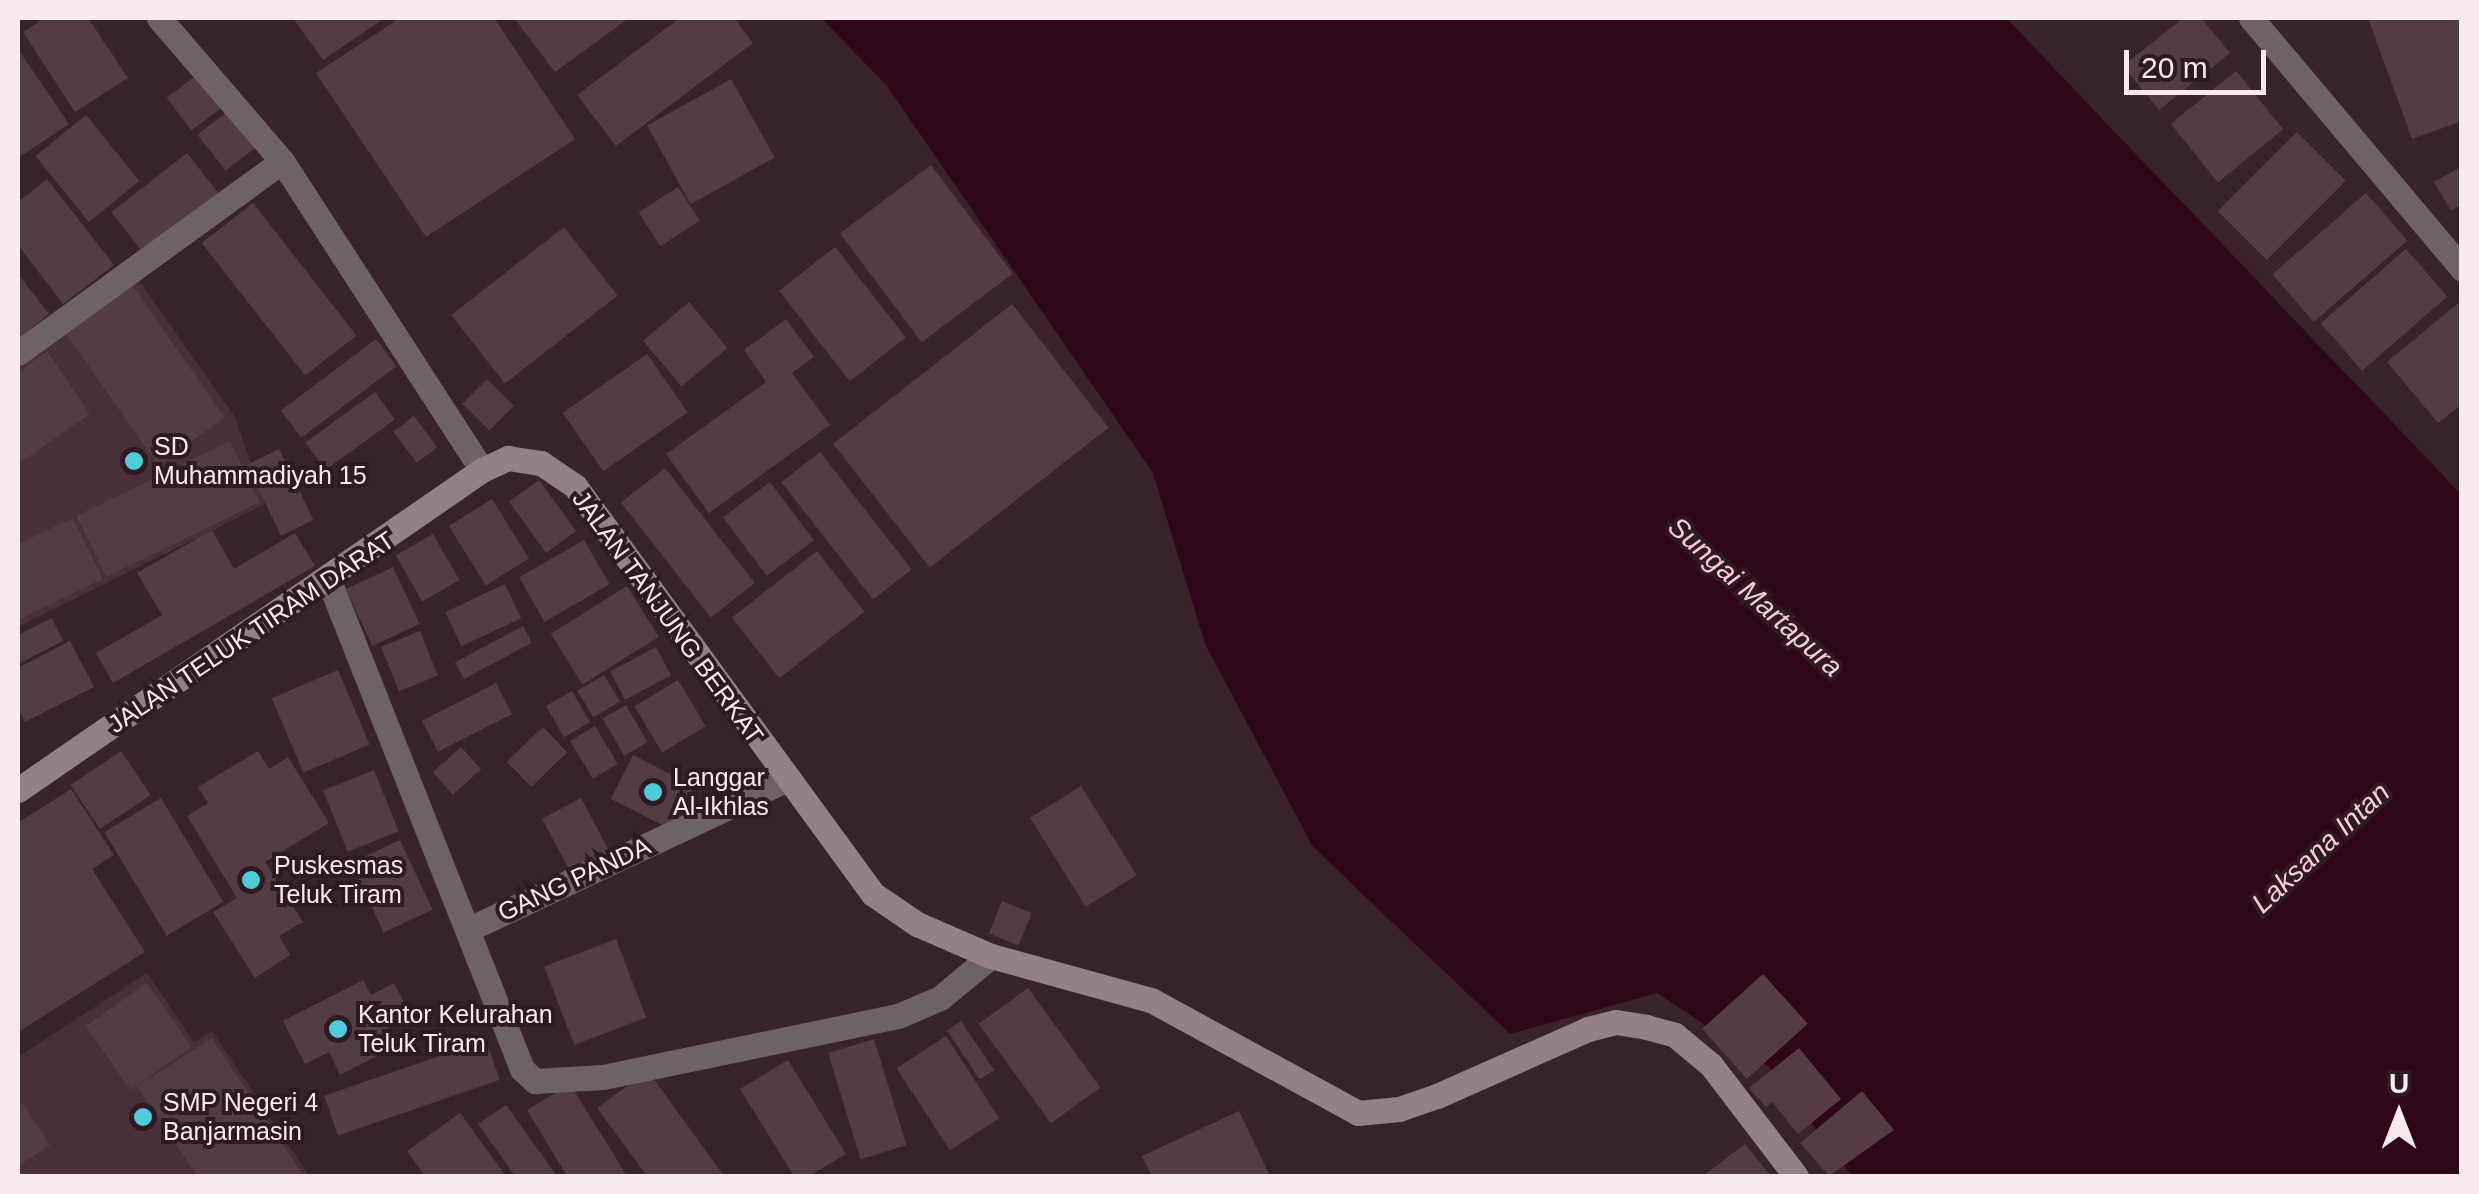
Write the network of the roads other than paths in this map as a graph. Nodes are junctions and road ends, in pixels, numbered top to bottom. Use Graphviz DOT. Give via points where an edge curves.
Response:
graph roads {
  1 [pos="159,18"];
  2 [pos="2251,18"];
  3 [pos="282,161"];
  4 [pos="2452,240"];
  5 [pos="2462,269"];
  6 [pos="18,353"];
  7 [pos="482,470"];
  8 [pos="329,581"];
  9 [pos="785,780"];
  10 [pos="18,790"];
  11 [pos="471,928"];
  12 [pos="991,956"];
  13 [pos="1796,1176"];
  1 -- 3 [label="street"];
  2 -- 4 [label="street"];
  3 -- 6 [label="street"];
  3 -- 7 [label="street"];
  4 -- 5 [label="street"];
  7 -- 8 [label="street, JALAN TELUK TIRAM DARAT"];
  7 -- 9 [label="street, JALAN TANJUNG BERKAT" via="508,458 541,463 575,486"];
  8 -- 10 [label="street, JALAN TELUK TIRAM DARAT"];
  8 -- 11 [label="street"];
  9 -- 11 [label="street, GANG PANDA"];
  9 -- 12 [label="street, JALAN TANJUNG BERKAT" via="872,894 916,924"];
  11 -- 12 [label="street" via="522,1069 535,1080 603,1076 898,1016 940,998"];
  12 -- 13 [label="street, JALAN TANJUNG BERKAT" via="1152,1000 1358,1112 1399,1110 1588,1029 1616,1022 1646,1026 1674,1035 1711,1065"];
}
